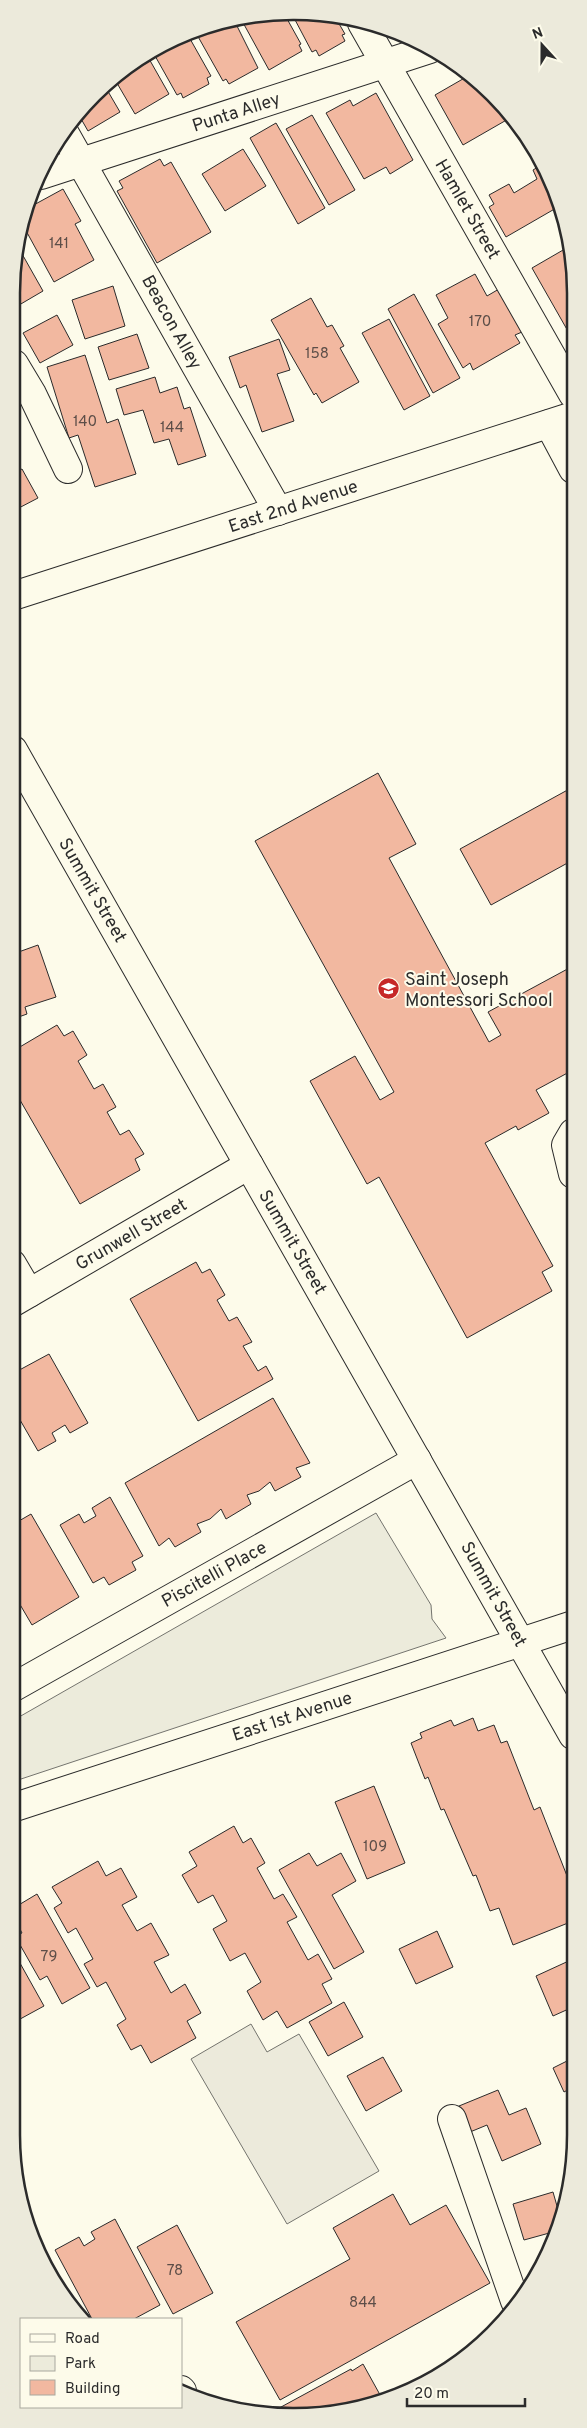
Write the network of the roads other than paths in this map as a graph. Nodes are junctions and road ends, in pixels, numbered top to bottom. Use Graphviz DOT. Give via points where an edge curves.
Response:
graph roads {
  1 [pos="366,30"];
  2 [pos="421,52"];
  3 [pos="385,63"];
  4 [pos="68,139"];
  5 [pos="81,162"];
  6 [pos="48,173"];
  7 [pos="20,374"];
  8 [pos="567,383"];
  9 [pos="561,420"];
  10 [pos="567,444"];
  11 [pos="68,469"];
  12 [pos="278,510"];
  13 [pos="20,594"];
  14 [pos="20,762"];
  15 [pos="249,1165"];
  16 [pos="21,1298"];
  17 [pos="417,1460"];
  18 [pos="567,1627"];
  19 [pos="521,1642"];
  20 [pos="20,1683"];
  21 [pos="567,1724"];
  22 [pos="20,1805"];
  23 [pos="452,2119"];
  24 [pos="513,2296"];
  1 -- 3 [label="street, Hamlet Street"];
  2 -- 3 [label="street, Punta Alley"];
  3 -- 5 [label="street, Punta Alley"];
  3 -- 8 [label="street, Hamlet Street"];
  4 -- 5 [label="street, Beacon Alley"];
  5 -- 6 [label="street, Punta Alley"];
  5 -- 12 [label="street, Beacon Alley"];
  7 -- 11 [label="street"];
  9 -- 10 [label="street"];
  9 -- 12 [label="street, East 2nd Avenue"];
  12 -- 13 [label="street, East 2nd Avenue"];
  14 -- 15 [label="street, Summit Street"];
  15 -- 16 [label="street, Grunwell Street"];
  15 -- 17 [label="street, Summit Street"];
  17 -- 19 [label="street, Summit Street"];
  17 -- 20 [label="street, Piscitelli Place"];
  18 -- 19 [label="street, East 1st Avenue"];
  19 -- 21 [label="street, Summit Street"];
  19 -- 22 [label="street, East 1st Avenue"];
  23 -- 24 [label="street"];
}
